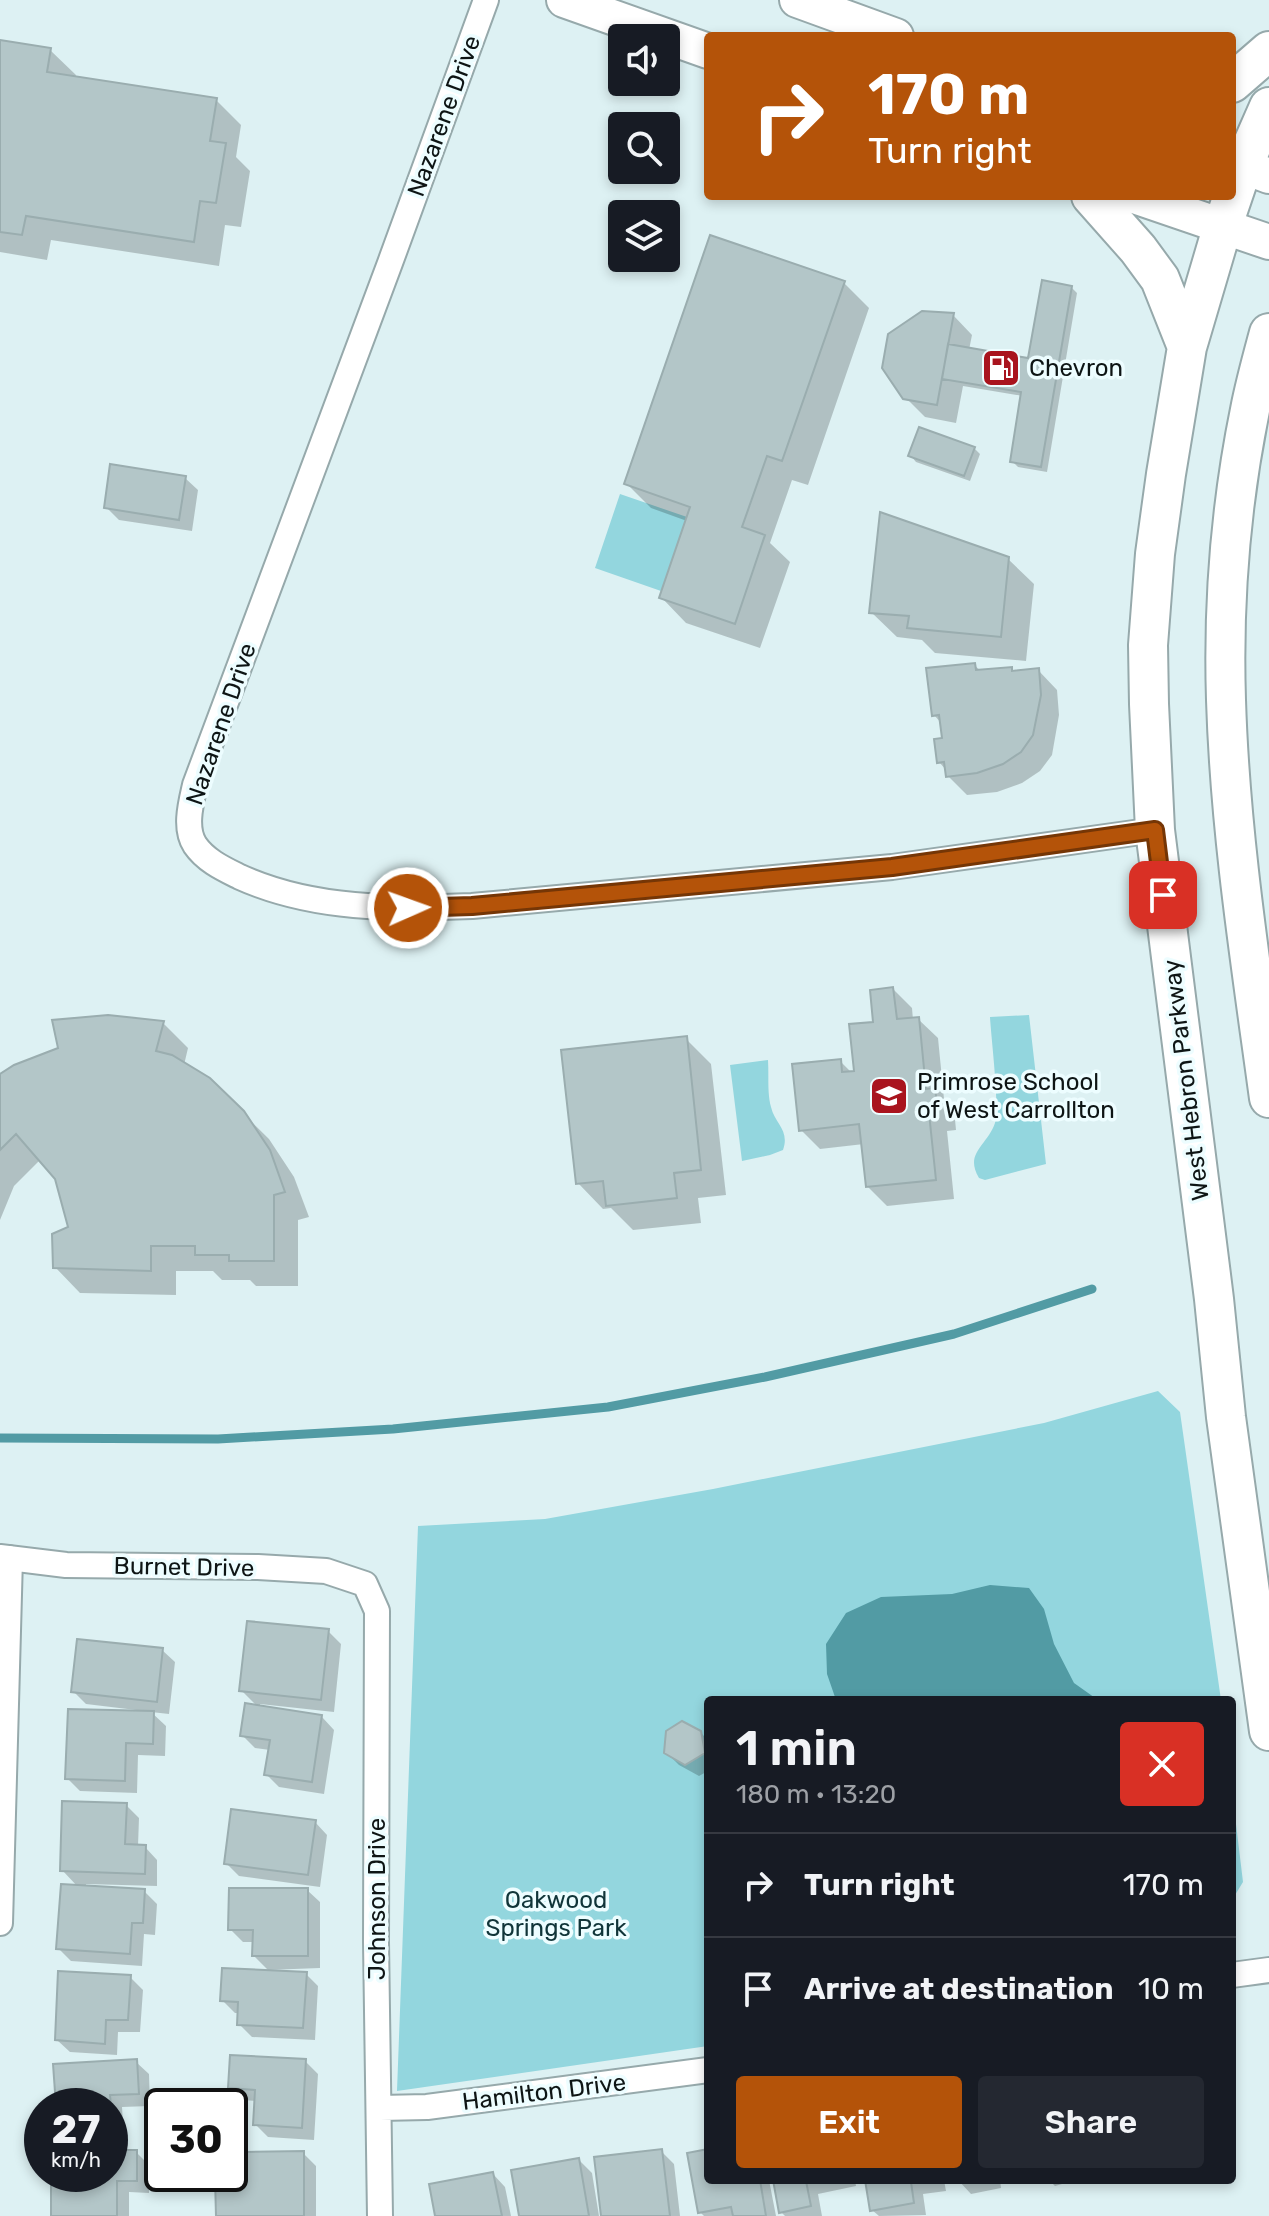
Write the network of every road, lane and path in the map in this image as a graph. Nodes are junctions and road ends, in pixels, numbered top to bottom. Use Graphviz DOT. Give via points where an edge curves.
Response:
graph roads {
  1 [pos="486,0"];
  2 [pos="564,0"];
  3 [pos="797,0"];
  4 [pos="885,32"];
  5 [pos="704,50"];
  6 [pos="1269,51"];
  7 [pos="1236,80"];
  8 [pos="1269,107"];
  9 [pos="1248,168"];
  10 [pos="1236,195"];
  11 [pos="1095,200"];
  12 [pos="1146,200"];
  13 [pos="1234,200"];
  14 [pos="1223,225"];
  15 [pos="1269,242"];
  16 [pos="1269,333"];
  17 [pos="1187,347"];
  18 [pos="1155,830"];
  19 [pos="1269,1098"];
  20 [pos="5,1557"];
  21 [pos="365,1584"];
  22 [pos="1269,1731"];
  23 [pos="0,1923"];
  24 [pos="1269,1970"];
  25 [pos="1236,1974"];
  26 [pos="704,2071"];
  27 [pos="380,2108"];
  28 [pos="380,2216"];
  1 -- 18 [label="street, Nazarene Drive" via="195,785 190,816 194,843 224,869 280,891 319,901 408,908 892,867"];
  2 -- 5 [label="street"];
  3 -- 4 [label="street"];
  6 -- 7 [label="main road"];
  8 -- 9 [label="main road, West Hebron Parkway"];
  9 -- 10 [label="main road, West Hebron Parkway"];
  11 -- 17 [label="main road" via="1160,279"];
  12 -- 14 [label="street"];
  13 -- 14 [label="main road, West Hebron Parkway"];
  14 -- 15 [label="street"];
  14 -- 17 [label="main road, West Hebron Parkway"];
  16 -- 19 [label="main road" via="1238,483 1227,607 1226,699 1240,877"];
  17 -- 18 [label="main road, West Hebron Parkway" via="1155,554 1148,645"];
  18 -- 22 [label="main road, West Hebron Parkway"];
  20 -- 21 [label="street, Burnet Drive" via="66,1565 326,1571"];
  20 -- 23 [label="street"];
  21 -- 27 [label="street, Johnson Drive" via="377,1611"];
  24 -- 25 [label="street"];
  26 -- 27 [label="street, Hamilton Drive" via="427,2107"];
  27 -- 28 [label="street, Johnson Drive"];
}
